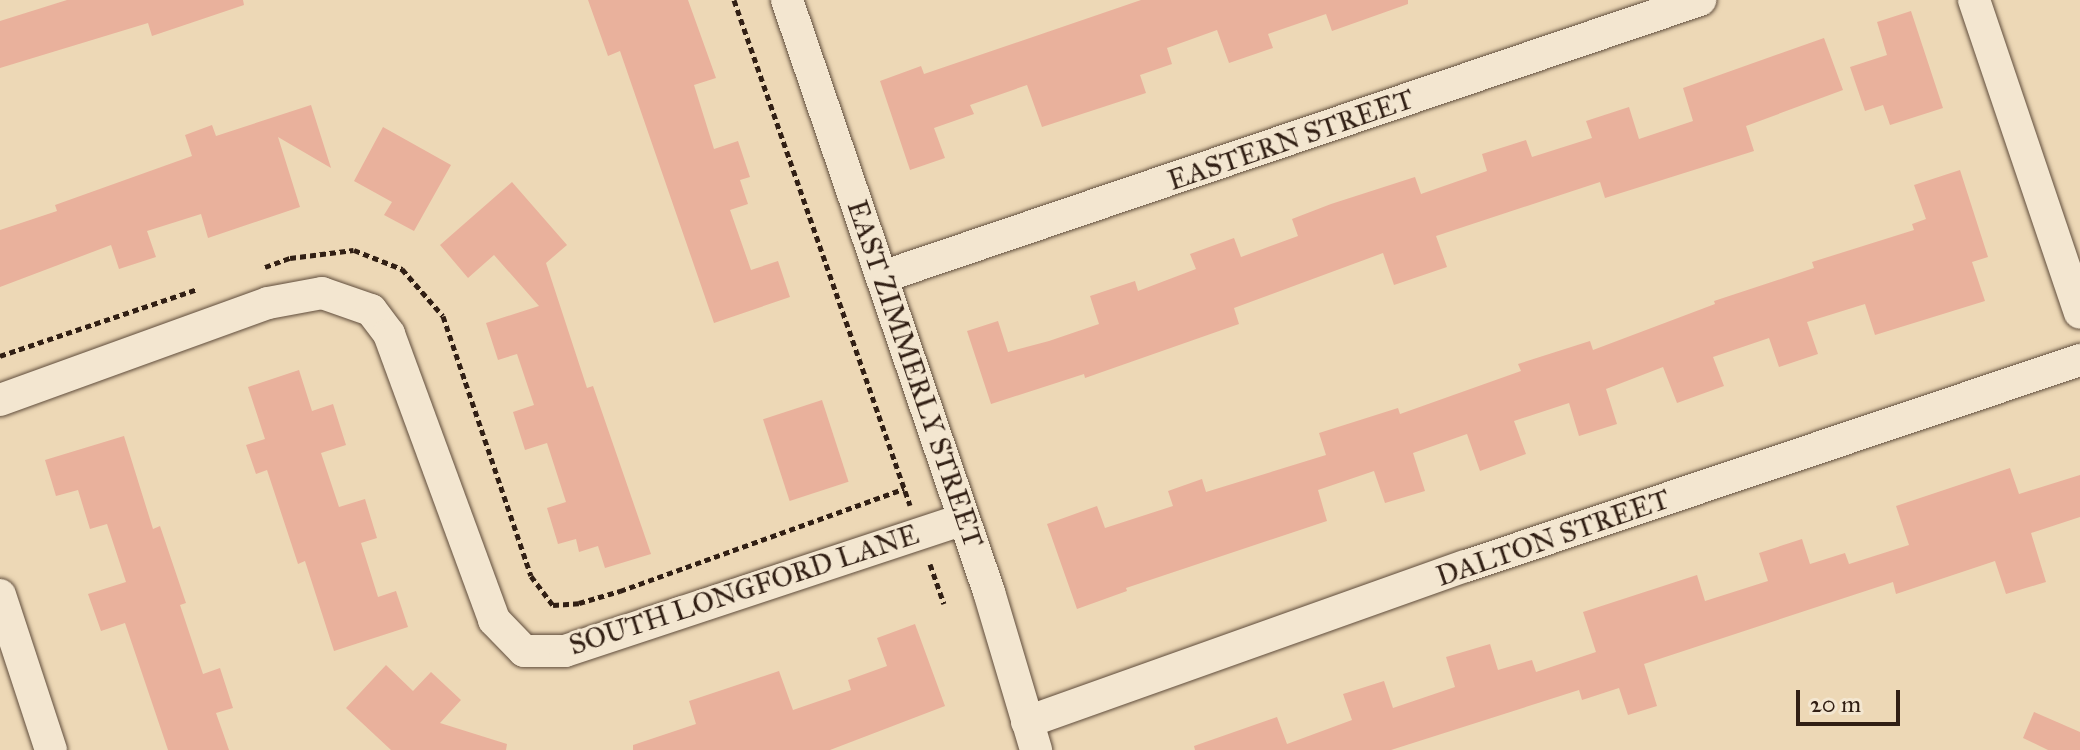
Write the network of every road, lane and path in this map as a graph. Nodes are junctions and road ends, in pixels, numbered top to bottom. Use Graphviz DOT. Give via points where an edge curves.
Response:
graph roads {
  1 [pos="734,0"];
  2 [pos="787,0"];
  3 [pos="1700,0"];
  4 [pos="1974,0"];
  5 [pos="882,277"];
  6 [pos="2080,313"];
  7 [pos="2080,360"];
  8 [pos="0,400"];
  9 [pos="964,519"];
  10 [pos="920,534"];
  11 [pos="0,595"];
  12 [pos="944,604"];
  13 [pos="1032,736"];
  14 [pos="51,750"];
  1 -- 10 [label="path"];
  2 -- 5 [label="street, EAST ZIMMERLY STREET"];
  3 -- 5 [label="street, EASTERN STREET"];
  4 -- 6 [label="street"];
  5 -- 9 [label="street, EAST ZIMMERLY STREET"];
  7 -- 13 [label="street, DALTON STREET" via="1466,566"];
  8 -- 10 [label="street, SOUTH LONGFORD LANE" via="268,303 322,293 371,310 389,334 494,620 524,651 565,651"];
  9 -- 10 [label="street, SOUTH LONGFORD LANE"];
  9 -- 13 [label="street, EAST ZIMMERLY STREET"];
  10 -- 12 [label="path"];
  11 -- 14 [label="street"];
}
